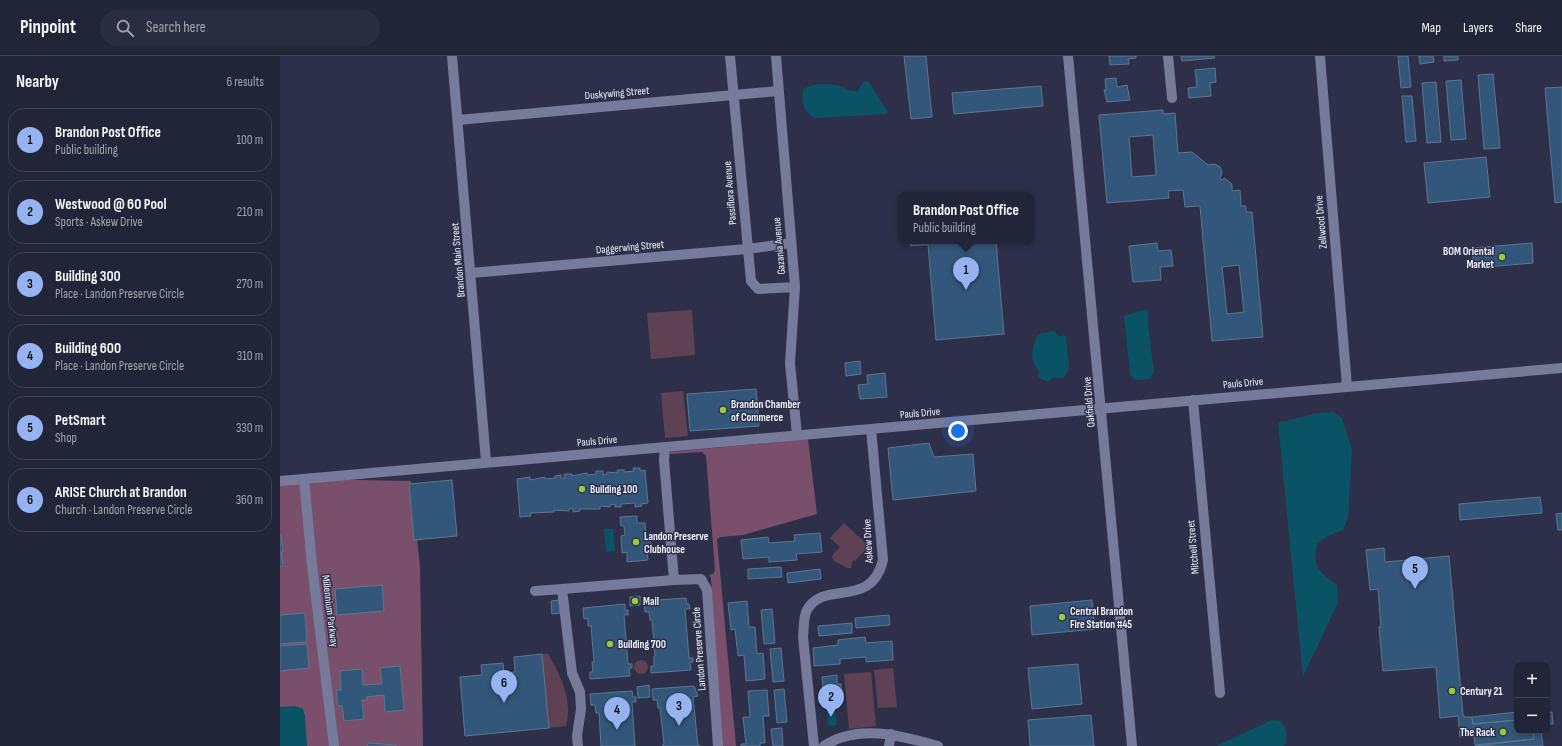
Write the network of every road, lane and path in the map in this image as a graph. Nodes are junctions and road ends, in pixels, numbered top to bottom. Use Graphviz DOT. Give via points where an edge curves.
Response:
graph roads {
  1 [pos="452,56"];
  2 [pos="730,56"];
  3 [pos="776,56"];
  4 [pos="1068,56"];
  5 [pos="1168,56"];
  6 [pos="1320,56"];
  7 [pos="778,91"];
  8 [pos="733,95"];
  9 [pos="1172,98"];
  10 [pos="458,120"];
  11 [pos="791,243"];
  12 [pos="747,249"];
  13 [pos="471,273"];
  14 [pos="795,287"];
  15 [pos="1562,368"];
  16 [pos="1347,386"];
  17 [pos="1193,400"];
  18 [pos="1102,407"];
  19 [pos="871,429"];
  20 [pos="797,435"];
  21 [pos="664,447"];
  22 [pos="486,462"];
  23 [pos="304,479"];
  24 [pos="280,481"];
  25 [pos="674,580"];
  26 [pos="562,589"];
  27 [pos="535,591"];
  28 [pos="1220,692"];
  29 [pos="891,734"];
  30 [pos="334,746"];
  31 [pos="578,746"];
  32 [pos="718,746"];
  33 [pos="814,746"];
  34 [pos="824,746"];
  35 [pos="889,746"];
  36 [pos="938,746"];
  37 [pos="1132,746"];
  1 -- 10 [label="street, Brandon Main Street"];
  2 -- 8 [label="street, Passiflora Avenue"];
  3 -- 7 [label="street, Gazania Avenue"];
  4 -- 18 [label="street, Oakfield Drive"];
  5 -- 9 [label="street"];
  6 -- 16 [label="street, Zellwood Drive"];
  7 -- 8 [label="street, Duskywing Street"];
  7 -- 11 [label="street, Gazania Avenue"];
  8 -- 10 [label="street, Duskywing Street"];
  8 -- 12 [label="street, Passiflora Avenue"];
  10 -- 13 [label="street, Brandon Main Street"];
  11 -- 12 [label="street, Daggerwing Street"];
  11 -- 14 [label="street, Gazania Avenue"];
  12 -- 13 [label="street, Daggerwing Street"];
  12 -- 14 [label="street, Passiflora Avenue" via="751,281 758,289"];
  13 -- 22 [label="street, Brandon Main Street"];
  14 -- 20 [label="street, Gazania Avenue" via="790,364"];
  15 -- 16 [label="street, Pauls Drive"];
  16 -- 17 [label="street, Pauls Drive"];
  17 -- 18 [label="street, Pauls Drive"];
  17 -- 28 [label="street, Mitchell Street"];
  18 -- 19 [label="street, Pauls Drive"];
  18 -- 37 [label="street, Oakfield Drive"];
  19 -- 20 [label="street, Pauls Drive"];
  19 -- 33 [label="street, Askew Drive" via="883,560 880,572 869,584 854,592 818,598 807,610 803,637"];
  20 -- 21 [label="street, Pauls Drive"];
  21 -- 22 [label="street, Pauls Drive"];
  21 -- 25 [label="street"];
  22 -- 23 [label="street, Pauls Drive"];
  23 -- 24 [label="street, Pauls Drive"];
  23 -- 30 [label="street, Millennium Parkway"];
  25 -- 26 [label="street, Landon Preserve Circle"];
  25 -- 32 [label="street, Landon Preserve Circle" via="701,579 707,590"];
  26 -- 27 [label="street, Landon Preserve Circle"];
  26 -- 31 [label="street" via="572,673 580,692"];
  29 -- 34 [label="street" via="857,734 832,740"];
  29 -- 35 [label="street"];
  29 -- 36 [label="street"];
}
